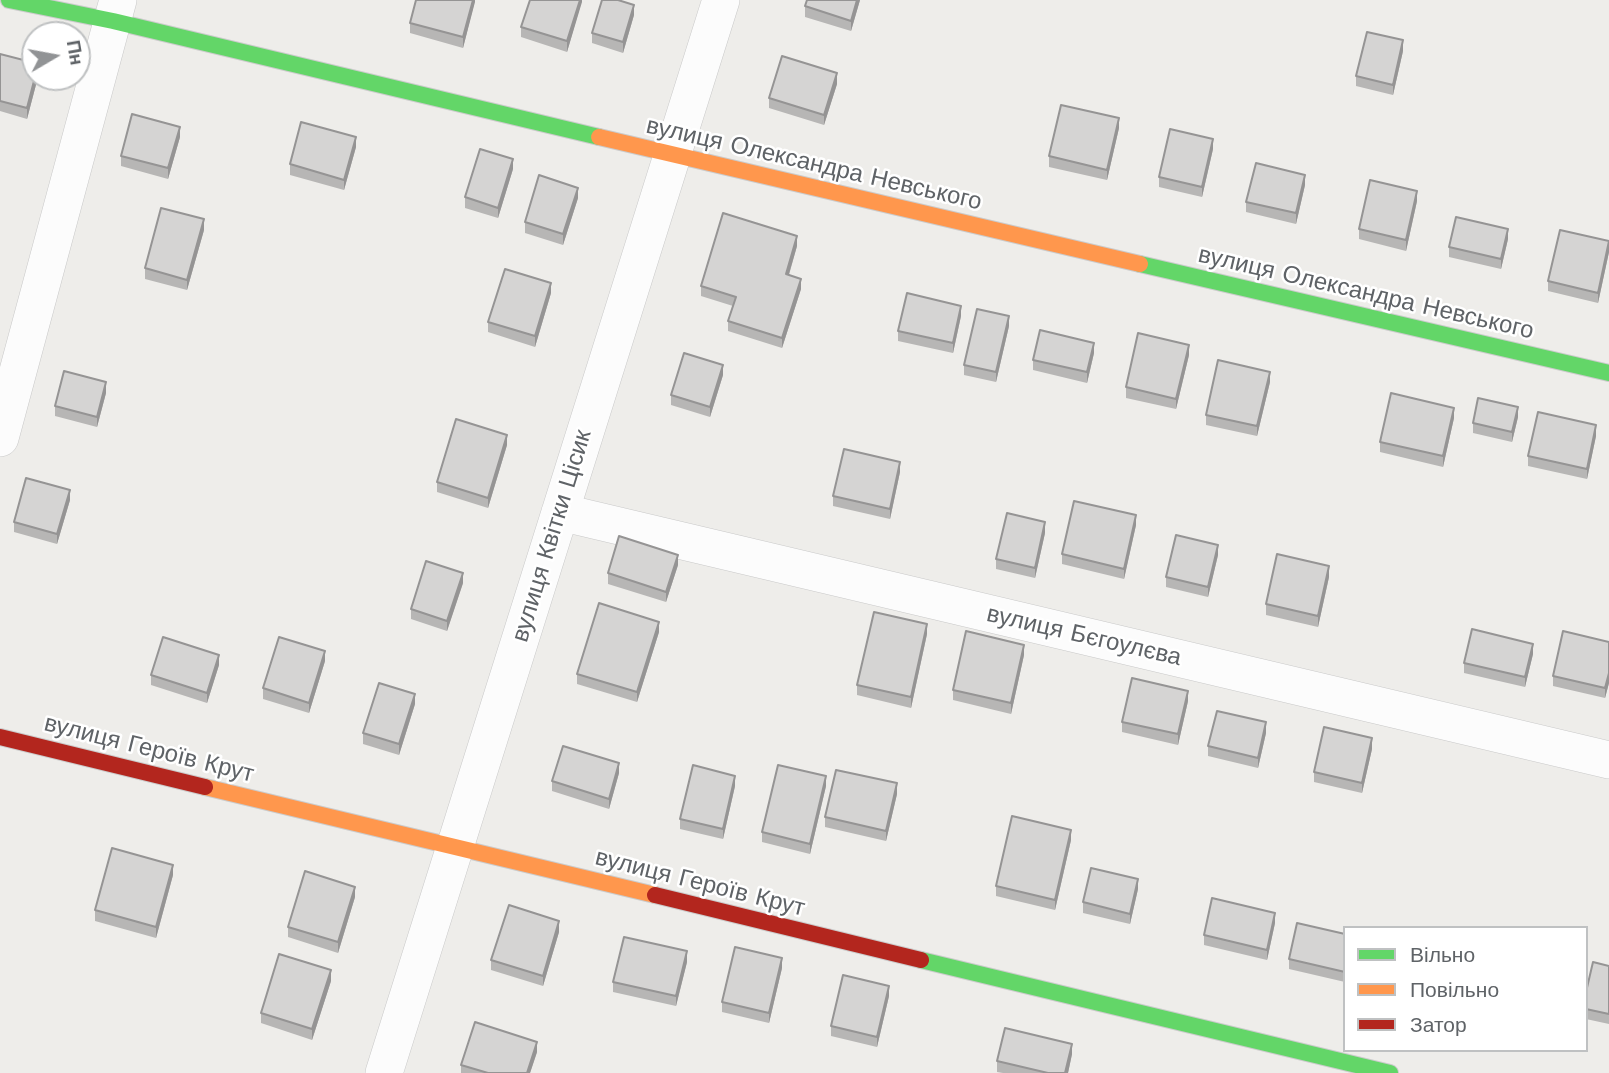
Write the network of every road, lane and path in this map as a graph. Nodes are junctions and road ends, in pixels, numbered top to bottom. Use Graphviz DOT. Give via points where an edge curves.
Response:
graph roads {
  1 [pos="9,0"];
  2 [pos="721,0"];
  3 [pos="116,10"];
  4 [pos="673,155"];
  5 [pos="1609,373"];
  6 [pos="0,438"];
  7 [pos="559,512"];
  8 [pos="0,737"];
  9 [pos="1609,760"];
  10 [pos="455,847"];
  11 [pos="384,1073"];
  12 [pos="1390,1073"];
  1 -- 3 [label="street, вулиця Олександра Невського"];
  2 -- 4 [label="street, вулиця Квітки Цісик"];
  3 -- 4 [label="street, вулиця Олександра Невського"];
  3 -- 6 [label="street"];
  4 -- 5 [label="street, вулиця Олександра Невського"];
  4 -- 7 [label="street, вулиця Квітки Цісик"];
  7 -- 9 [label="street, вулиця Бєгоулєва"];
  7 -- 10 [label="street, вулиця Квітки Цісик"];
  8 -- 10 [label="street, вулиця Героїв Крут"];
  10 -- 11 [label="street, вулиця Квітки Цісик"];
  10 -- 12 [label="street, вулиця Героїв Крут"];
}
